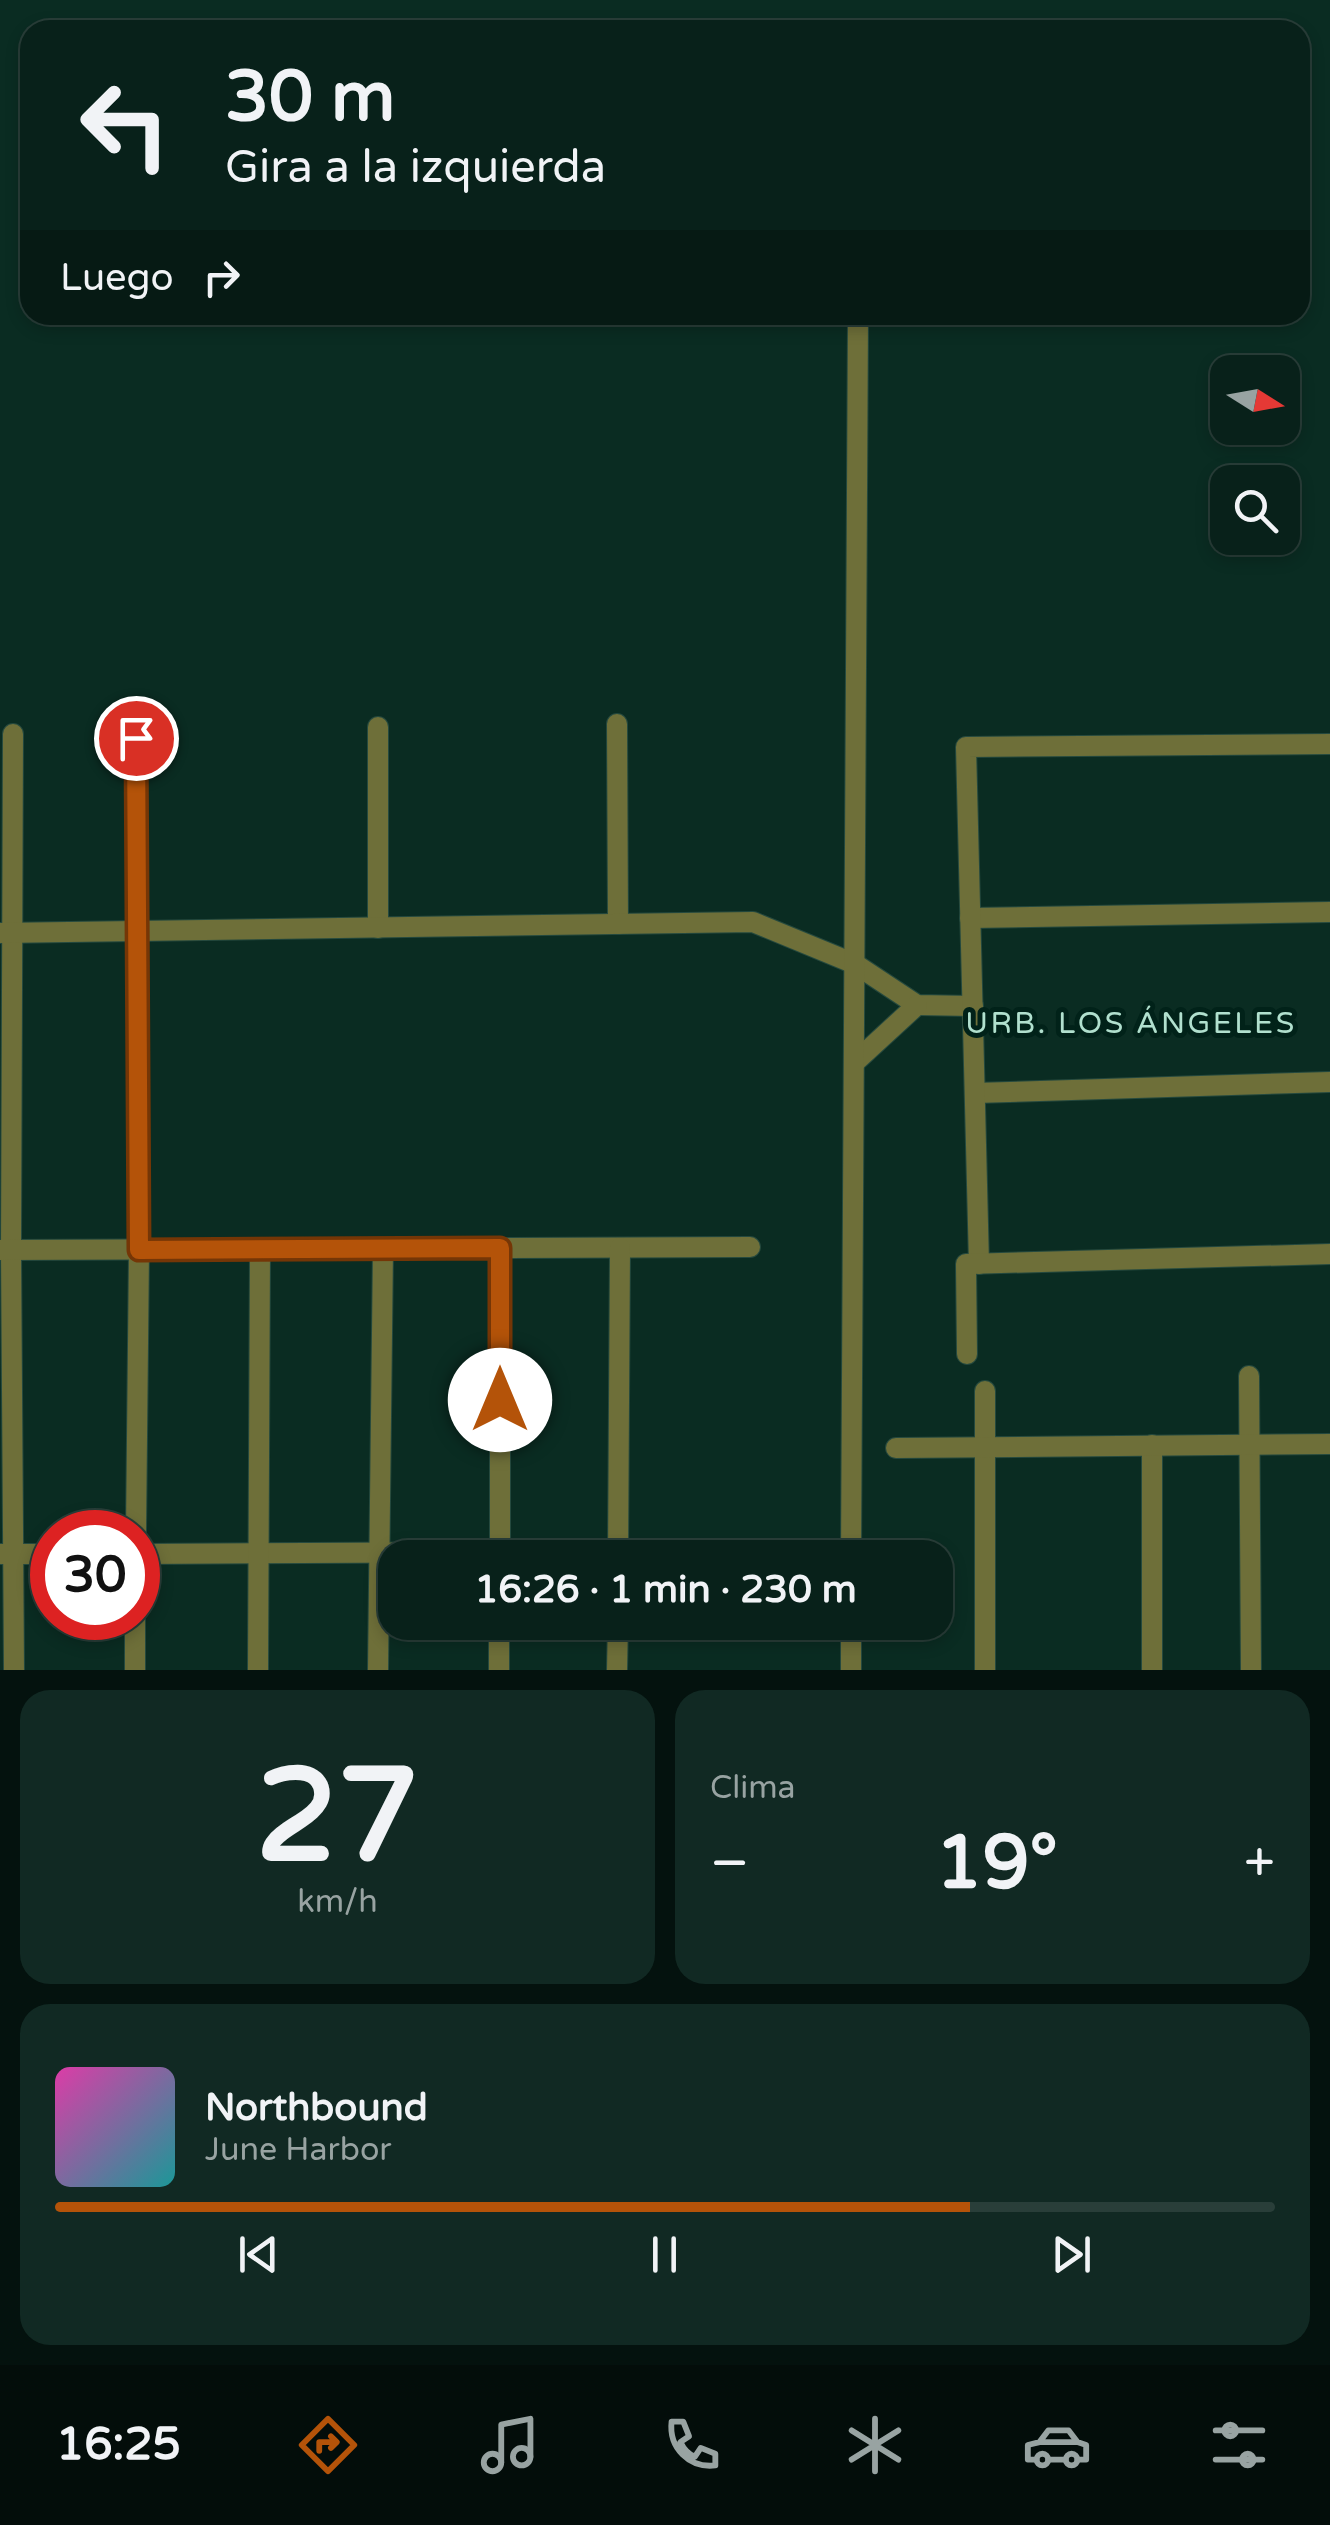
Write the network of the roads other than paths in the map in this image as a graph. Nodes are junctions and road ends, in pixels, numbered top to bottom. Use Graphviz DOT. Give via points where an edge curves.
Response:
graph roads {
  1 [pos="858,325"];
  2 [pos="617,724"];
  3 [pos="378,727"];
  4 [pos="12,734"];
  5 [pos="136,738"];
  6 [pos="1330,744"];
  7 [pos="1330,912"];
  8 [pos="970,918"];
  9 [pos="618,924"];
  10 [pos="378,928"];
  11 [pos="137,931"];
  12 [pos="6,933"];
  13 [pos="855,964"];
  14 [pos="917,1005"];
  15 [pos="973,1006"];
  16 [pos="854,1063"];
  17 [pos="1330,1082"];
  18 [pos="975,1093"];
  19 [pos="750,1247"];
  20 [pos="500,1248"];
  21 [pos="620,1248"];
  22 [pos="260,1249"];
  23 [pos="383,1249"];
  24 [pos="6,1250"];
  25 [pos="139,1250"];
  26 [pos="1330,1254"];
  27 [pos="979,1264"];
  28 [pos="966,1354"];
  29 [pos="1248,1376"];
  30 [pos="985,1391"];
  31 [pos="1330,1444"];
  32 [pos="1152,1445"];
  33 [pos="1249,1445"];
  34 [pos="985,1447"];
  35 [pos="896,1448"];
  36 [pos="136,1510"];
  37 [pos="379,1540"];
  38 [pos="500,1540"];
  39 [pos="618,1540"];
  40 [pos="851,1540"];
  41 [pos="378,1552"];
  42 [pos="258,1553"];
  43 [pos="7,1554"];
  44 [pos="160,1554"];
  45 [pos="135,1640"];
  46 [pos="378,1640"];
  47 [pos="500,1640"];
  48 [pos="618,1640"];
  49 [pos="851,1640"];
  50 [pos="14,1670"];
  51 [pos="134,1670"];
  52 [pos="258,1670"];
  53 [pos="378,1670"];
  54 [pos="500,1670"];
  55 [pos="617,1670"];
  56 [pos="851,1670"];
  57 [pos="985,1670"];
  58 [pos="1152,1670"];
  59 [pos="1251,1670"];
  1 -- 13 [label="street"];
  2 -- 9 [label="street"];
  3 -- 10 [label="street"];
  4 -- 12 [label="street"];
  5 -- 11 [label="street"];
  6 -- 8 [label="street" via="966,748"];
  7 -- 8 [label="street"];
  8 -- 15 [label="street"];
  9 -- 10 [label="street"];
  9 -- 13 [label="street" via="753,922"];
  10 -- 11 [label="street"];
  11 -- 12 [label="street"];
  11 -- 25 [label="street"];
  12 -- 24 [label="street"];
  13 -- 14 [label="street"];
  13 -- 16 [label="street"];
  14 -- 15 [label="street"];
  14 -- 16 [label="street"];
  15 -- 18 [label="street"];
  16 -- 40 [label="street"];
  17 -- 18 [label="street"];
  18 -- 27 [label="street"];
  19 -- 21 [label="street"];
  20 -- 21 [label="street"];
  20 -- 23 [label="street"];
  20 -- 38 [label="street"];
  21 -- 39 [label="street"];
  22 -- 23 [label="street"];
  22 -- 25 [label="street"];
  22 -- 42 [label="street"];
  23 -- 37 [label="street"];
  24 -- 25 [label="street"];
  24 -- 43 [label="street"];
  25 -- 36 [label="street"];
  26 -- 27 [label="street"];
  27 -- 28 [label="street" via="966,1264"];
  29 -- 33 [label="street"];
  30 -- 34 [label="street"];
  31 -- 33 [label="street"];
  32 -- 33 [label="street"];
  32 -- 34 [label="street"];
  32 -- 58 [label="street"];
  33 -- 59 [label="street"];
  34 -- 35 [label="street"];
  34 -- 57 [label="street"];
  41 -- 42 [label="street"];
  42 -- 44 [label="street"];
  42 -- 52 [label="street"];
  43 -- 50 [label="street"];
  45 -- 51 [label="street"];
  46 -- 53 [label="street"];
  47 -- 54 [label="street"];
  48 -- 55 [label="street"];
  49 -- 56 [label="street"];
}
